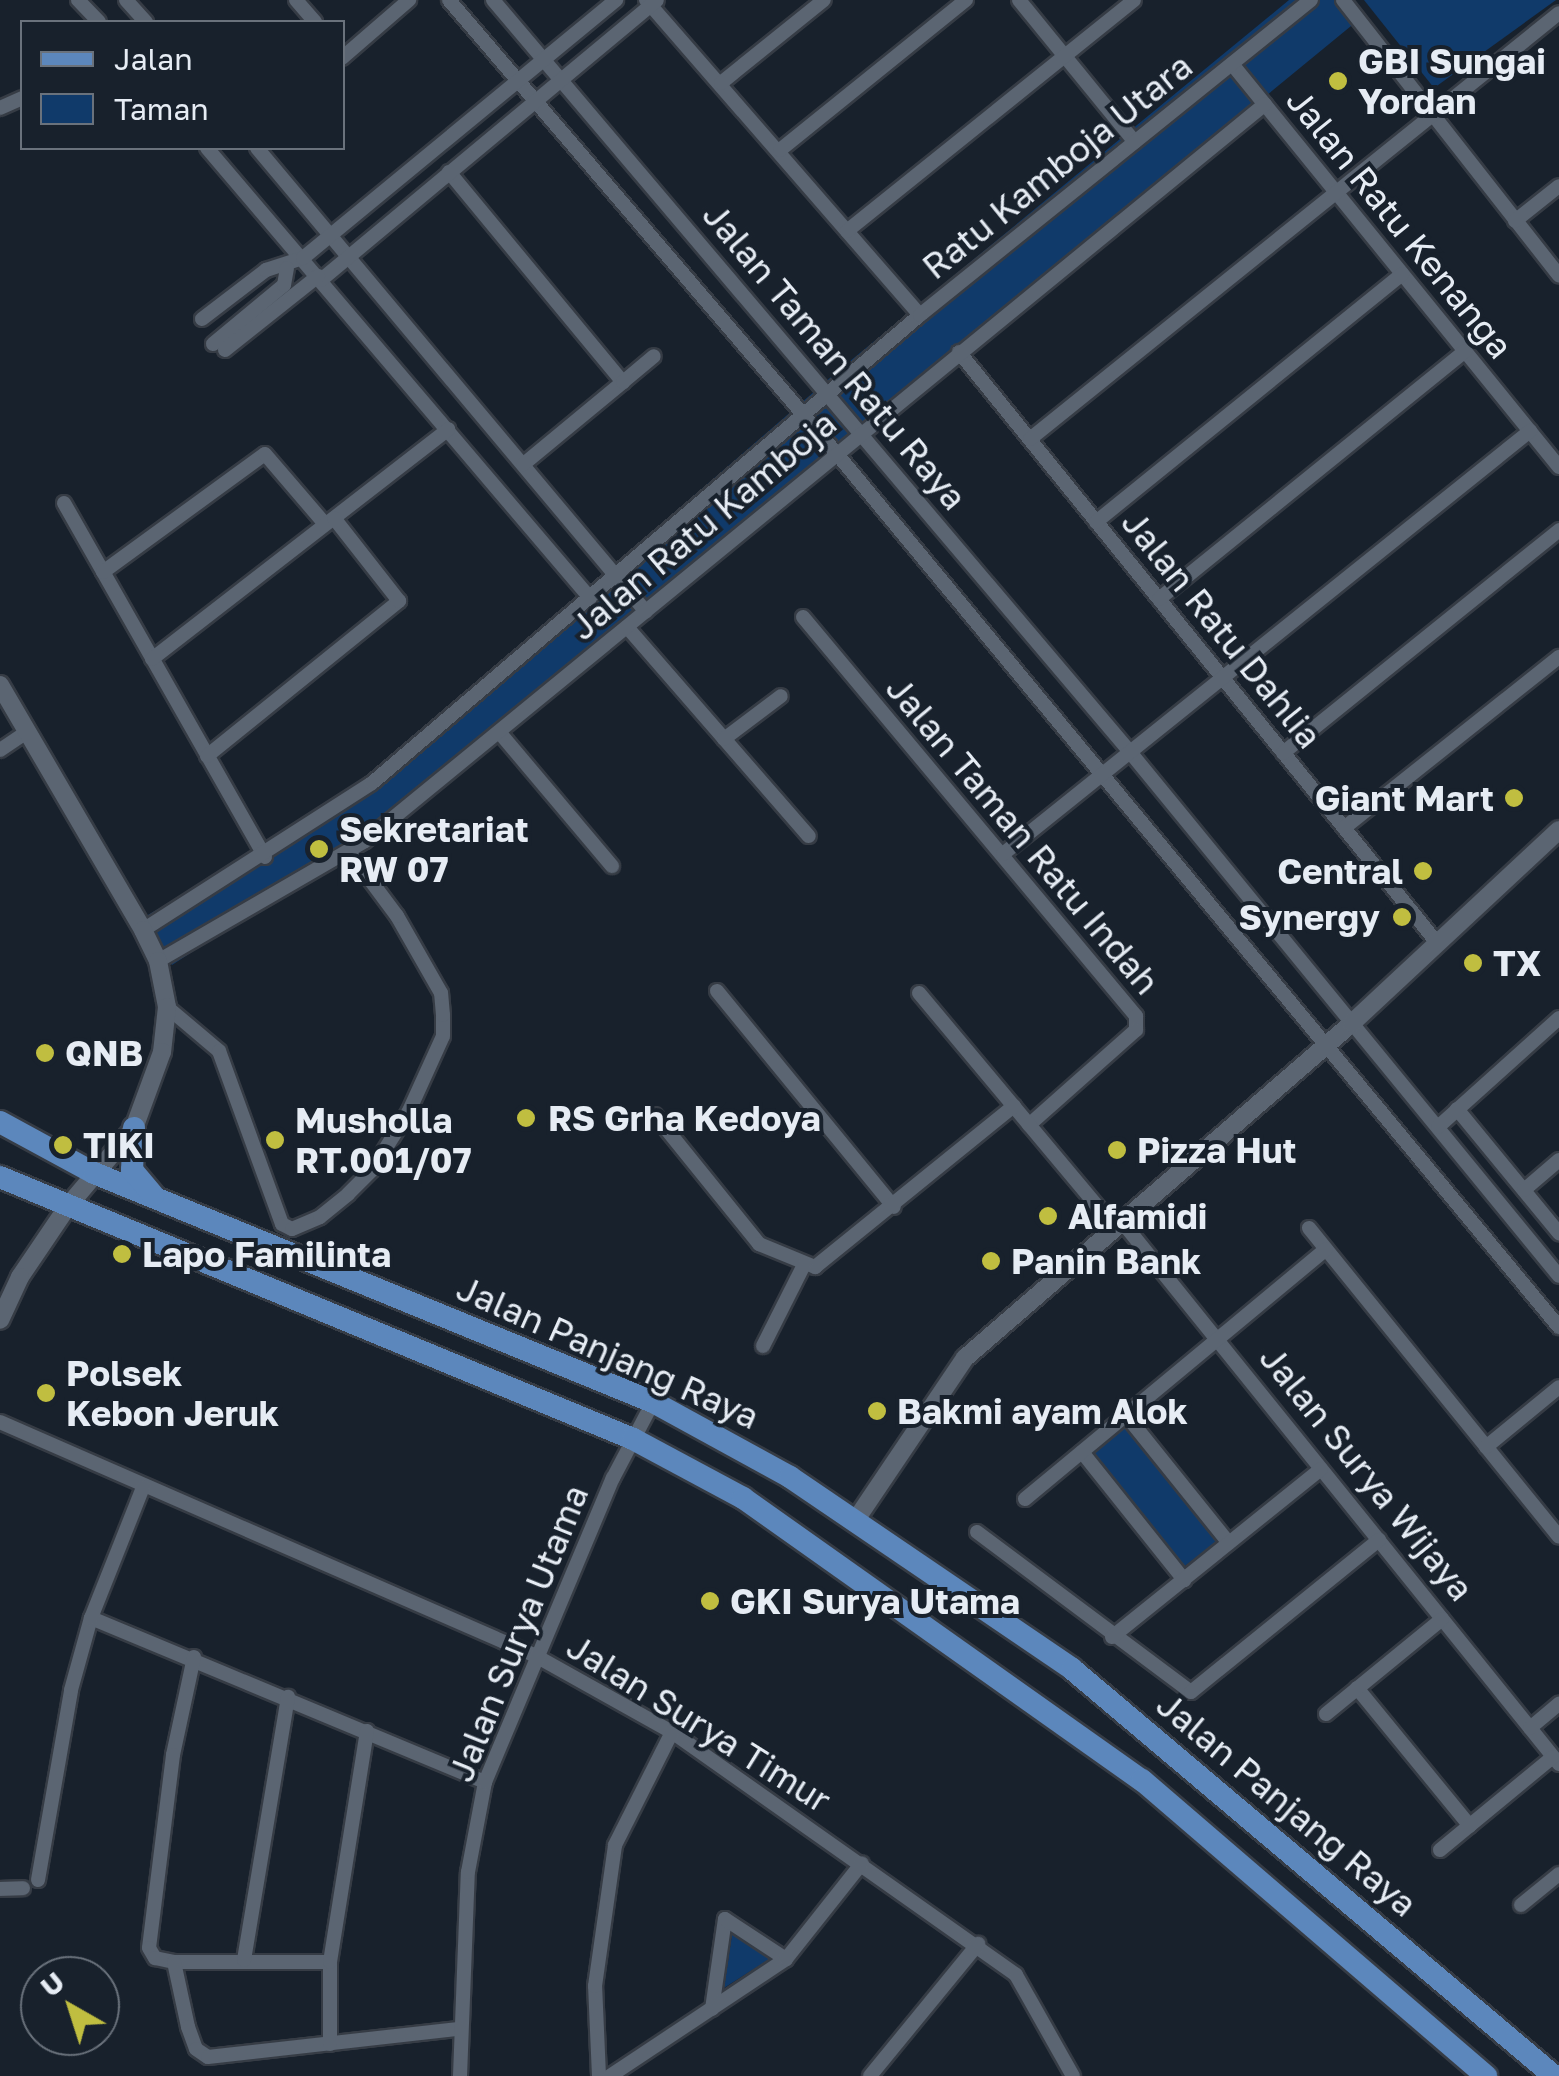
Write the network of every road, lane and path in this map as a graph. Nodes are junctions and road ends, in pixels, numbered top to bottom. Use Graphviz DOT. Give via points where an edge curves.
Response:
graph roads {
  1 [pos="78,0"];
  2 [pos="126,0"];
  3 [pos="296,0"];
  4 [pos="409,0"];
  5 [pos="450,0"];
  6 [pos="494,0"];
  7 [pos="616,0"];
  8 [pos="824,0"];
  9 [pos="966,0"];
  10 [pos="1020,0"];
  11 [pos="1134,0"];
  12 [pos="1311,0"];
  13 [pos="1343,0"];
  14 [pos="651,2"];
  15 [pos="1559,12"];
  16 [pos="97,20"];
  17 [pos="144,20"];
  18 [pos="313,20"];
  19 [pos="345,54"];
  20 [pos="1064,56"];
  21 [pos="540,59"];
  22 [pos="1232,64"];
  23 [pos="519,76"];
  24 [pos="558,80"];
  25 [pos="720,83"];
  26 [pos="537,97"];
  27 [pos="1266,104"];
  28 [pos="1433,114"];
  29 [pos="1134,142"];
  30 [pos="209,150"];
  31 [pos="259,150"];
  32 [pos="780,150"];
  33 [pos="450,172"];
  34 [pos="1559,186"];
  35 [pos="1336,192"];
  36 [pos="1515,220"];
  37 [pos="847,231"];
  38 [pos="333,233"];
  39 [pos="351,254"];
  40 [pos="303,258"];
  41 [pos="287,268"];
  42 [pos="1402,274"];
  43 [pos="1559,276"];
  44 [pos="319,278"];
  45 [pos="920,315"];
  46 [pos="202,319"];
  47 [pos="1465,351"];
  48 [pos="959,352"];
  49 [pos="654,356"];
  50 [pos="842,381"];
  51 [pos="623,382"];
  52 [pos="825,395"];
  53 [pos="805,412"];
  54 [pos="448,430"];
  55 [pos="1530,431"];
  56 [pos="858,435"];
  57 [pos="1030,440"];
  58 [pos="839,452"];
  59 [pos="524,464"];
  60 [pos="1559,468"];
  61 [pos="64,503"];
  62 [pos="329,521"];
  63 [pos="1096,522"];
  64 [pos="1559,530"];
  65 [pos="103,572"];
  66 [pos="616,576"];
  67 [pos="590,598"];
  68 [pos="1159,599"];
  69 [pos="646,612"];
  70 [pos="803,617"];
  71 [pos="628,628"];
  72 [pos="1559,657"];
  73 [pos="152,658"];
  74 [pos="1223,679"];
  75 [pos="0,686"];
  76 [pos="781,696"];
  77 [pos="26,732"];
  78 [pos="500,733"];
  79 [pos="724,739"];
  80 [pos="0,750"];
  81 [pos="1283,753"];
  82 [pos="1126,754"];
  83 [pos="207,756"];
  84 [pos="1105,771"];
  85 [pos="1344,828"];
  86 [pos="1559,830"];
  87 [pos="809,836"];
  88 [pos="350,852"];
  89 [pos="1003,854"];
  90 [pos="265,858"];
  91 [pos="612,866"];
  92 [pos="143,930"];
  93 [pos="1438,944"];
  94 [pos="158,961"];
  95 [pos="717,992"];
  96 [pos="919,993"];
  97 [pos="167,1008"];
  98 [pos="1559,1018"];
  99 [pos="1340,1033"];
  100 [pos="1014,1106"];
  101 [pos="1457,1109"];
  102 [pos="655,1115"];
  103 [pos="0,1122"];
  104 [pos="1029,1124"];
  105 [pos="1438,1127"];
  106 [pos="134,1128"];
  107 [pos="1559,1160"];
  108 [pos="100,1167"];
  109 [pos="0,1177"];
  110 [pos="1524,1190"];
  111 [pos="156,1198"];
  112 [pos="68,1206"];
  113 [pos="894,1207"];
  114 [pos="1120,1226"];
  115 [pos="1308,1228"];
  116 [pos="1559,1234"];
  117 [pos="1326,1250"];
  118 [pos="804,1265"];
  119 [pos="1559,1276"];
  120 [pos="0,1320"];
  121 [pos="1559,1327"];
  122 [pos="1218,1339"];
  123 [pos="764,1346"];
  124 [pos="1559,1387"];
  125 [pos="653,1402"];
  126 [pos="1126,1415"];
  127 [pos="0,1422"];
  128 [pos="634,1438"];
  129 [pos="1486,1447"];
  130 [pos="1082,1452"];
  131 [pos="1322,1469"];
  132 [pos="143,1487"];
  133 [pos="1025,1499"];
  134 [pos="856,1520"];
  135 [pos="977,1532"];
  136 [pos="1559,1537"];
  137 [pos="1379,1540"];
  138 [pos="1229,1543"];
  139 [pos="1184,1580"];
  140 [pos="92,1618"];
  141 [pos="1442,1619"];
  142 [pos="1112,1638"];
  143 [pos="536,1656"];
  144 [pos="194,1657"];
  145 [pos="1358,1688"];
  146 [pos="288,1696"];
  147 [pos="1559,1704"];
  148 [pos="1326,1714"];
  149 [pos="1530,1728"];
  150 [pos="367,1731"];
  151 [pos="672,1732"];
  152 [pos="1556,1761"];
  153 [pos="485,1782"];
  154 [pos="1470,1826"];
  155 [pos="1440,1850"];
  156 [pos="862,1864"];
  157 [pos="1559,1874"];
  158 [pos="38,1880"];
  159 [pos="22,1888"];
  160 [pos="0,1889"];
  161 [pos="1521,1905"];
  162 [pos="1369,1920"];
  163 [pos="978,1944"];
  164 [pos="1338,1948"];
  165 [pos="1407,1950"];
  166 [pos="786,1959"];
  167 [pos="244,1960"];
  168 [pos="174,1962"];
  169 [pos="330,1962"];
  170 [pos="1379,1982"];
  171 [pos="712,2009"];
  172 [pos="458,2029"];
  173 [pos="330,2044"];
  174 [pos="460,2076"];
  175 [pos="599,2076"];
  176 [pos="610,2076"];
  177 [pos="870,2076"];
  178 [pos="1074,2076"];
  179 [pos="1486,2076"];
  180 [pos="1554,2076"];
  1 -- 16 [label="street"];
  2 -- 17 [label="street"];
  3 -- 18 [label="street"];
  4 -- 19 [label="street"];
  5 -- 23 [label="street, Jalan Taman Ratu Raya"];
  6 -- 21 [label="street, Jalan Taman Ratu Raya"];
  7 -- 21 [label="street"];
  8 -- 25 [label="street"];
  9 -- 32 [label="street"];
  10 -- 20 [label="street"];
  11 -- 20 [label="street"];
  12 -- 22 [label="street, Ratu Kamboja Utara"];
  13 -- 28 [label="street"];
  14 -- 24 [label="street"];
  14 -- 25 [label="street"];
  15 -- 28 [label="street"];
  20 -- 29 [label="street"];
  20 -- 37 [label="street"];
  21 -- 23 [label="street"];
  21 -- 24 [label="street, Jalan Taman Ratu Raya"];
  22 -- 27 [label="street, Jalan Ratu Kenanga"];
  22 -- 29 [label="street, Ratu Kamboja Utara"];
  23 -- 26 [label="street, Jalan Taman Ratu Raya"];
  23 -- 38 [label="street"];
  24 -- 26 [label="street"];
  24 -- 52 [label="street, Jalan Taman Ratu Raya"];
  25 -- 32 [label="street"];
  26 -- 33 [label="street"];
  26 -- 53 [label="street, Jalan Taman Ratu Raya"];
  27 -- 35 [label="street, Jalan Ratu Kenanga"];
  27 -- 48 [label="street, Jalan Ratu Kamboja"];
  28 -- 35 [label="street"];
  28 -- 36 [label="street"];
  29 -- 45 [label="street, Ratu Kamboja Utara"];
  30 -- 40 [label="street"];
  31 -- 38 [label="street"];
  32 -- 37 [label="street"];
  33 -- 39 [label="street"];
  33 -- 51 [label="street"];
  34 -- 36 [label="street"];
  35 -- 42 [label="street, Jalan Ratu Kenanga"];
  35 -- 57 [label="street"];
  36 -- 43 [label="street"];
  37 -- 45 [label="street"];
  38 -- 39 [label="street"];
  38 -- 40 [label="street"];
  39 -- 44 [label="street"];
  39 -- 59 [label="street"];
  40 -- 41 [label="street"];
  40 -- 44 [label="street"];
  41 -- 44 [label="street" via="284,285 219,347"];
  41 -- 46 [label="street" via="266,270"];
  42 -- 47 [label="street, Jalan Ratu Kenanga"];
  42 -- 63 [label="street"];
  44 -- 54 [label="street"];
  45 -- 50 [label="street, Ratu Kamboja Utara"];
  47 -- 55 [label="street, Jalan Ratu Kenanga"];
  47 -- 68 [label="street"];
  48 -- 56 [label="street, Jalan Ratu Kamboja"];
  48 -- 57 [label="street, Jalan Ratu Dahlia"];
  49 -- 51 [label="street"];
  50 -- 52 [label="street, Jalan Ratu Kamboja"];
  51 -- 59 [label="street"];
  52 -- 53 [label="street, Jalan Ratu Kamboja"];
  52 -- 56 [label="street, Jalan Taman Ratu Raya"];
  53 -- 58 [label="street, Jalan Taman Ratu Raya"];
  53 -- 66 [label="street, Jalan Ratu Kamboja"];
  54 -- 62 [label="street"];
  54 -- 67 [label="street"];
  55 -- 60 [label="street, Jalan Ratu Kenanga"];
  55 -- 74 [label="street"];
  56 -- 58 [label="street, Jalan Ratu Kamboja"];
  56 -- 82 [label="street, Jalan Taman Ratu Raya"];
  57 -- 63 [label="street, Jalan Ratu Dahlia"];
  58 -- 69 [label="street, Jalan Ratu Kamboja"];
  58 -- 84 [label="street, Jalan Taman Ratu Raya"];
  59 -- 66 [label="street"];
  61 -- 65 [label="street"];
  62 -- 65 [label="street" via="265,454"];
  62 -- 73 [label="street"];
  62 -- 83 [label="street" via="399,601"];
  63 -- 68 [label="street, Jalan Ratu Dahlia"];
  64 -- 81 [label="street"];
  65 -- 73 [label="street"];
  66 -- 67 [label="street, Jalan Ratu Kamboja"];
  66 -- 69 [label="street"];
  67 -- 90 [label="street, Jalan Ratu Kamboja" via="372,783"];
  68 -- 74 [label="street, Jalan Ratu Dahlia"];
  69 -- 71 [label="street, Jalan Ratu Kamboja"];
  70 -- 89 [label="street, Jalan Taman Ratu Indah"];
  71 -- 78 [label="street, Jalan Ratu Kamboja"];
  71 -- 79 [label="street"];
  72 -- 85 [label="street"];
  73 -- 83 [label="street"];
  74 -- 81 [label="street, Jalan Ratu Dahlia"];
  74 -- 82 [label="street"];
  75 -- 77 [label="street"];
  76 -- 79 [label="street"];
  77 -- 80 [label="street"];
  77 -- 92 [label="street"];
  78 -- 88 [label="street, Jalan Ratu Kamboja"];
  78 -- 91 [label="street"];
  79 -- 87 [label="street"];
  81 -- 85 [label="street, Jalan Ratu Dahlia"];
  82 -- 84 [label="street"];
  82 -- 99 [label="street, Jalan Taman Ratu Raya"];
  83 -- 90 [label="street"];
  84 -- 89 [label="street"];
  84 -- 99 [label="street, Jalan Taman Ratu Raya"];
  85 -- 93 [label="street, Jalan Ratu Dahlia"];
  86 -- 93 [label="street"];
  88 -- 94 [label="street, Jalan Ratu Kamboja"];
  88 -- 97 [label="street" via="398,916 441,993 444,1015 436,1054 409,1111 372,1170 320,1217 292,1229 282,1224 219,1051"];
  89 -- 104 [label="street, Jalan Taman Ratu Indah" via="1139,1023"];
  90 -- 92 [label="street, Jalan Ratu Kamboja"];
  92 -- 94 [label="street"];
  93 -- 99 [label="street"];
  94 -- 97 [label="street"];
  95 -- 113 [label="street"];
  96 -- 100 [label="street, Jalan Surya Wijaya"];
  97 -- 106 [label="street" via="162,1052"];
  98 -- 101 [label="street"];
  99 -- 105 [label="street, Jalan Taman Ratu Raya"];
  99 -- 114 [label="street"];
  99 -- 121 [label="street, Jalan Taman Ratu Raya"];
  100 -- 104 [label="street, Jalan Surya Wijaya"];
  100 -- 113 [label="street"];
  101 -- 105 [label="street"];
  101 -- 110 [label="street"];
  102 -- 118 [label="street" via="759,1244"];
  103 -- 108 [label="main road, Jalan Panjang Raya" via="72,1162"];
  104 -- 114 [label="street, Jalan Surya Wijaya"];
  105 -- 119 [label="street, Jalan Taman Ratu Raya"];
  106 -- 108 [label="street"];
  106 -- 111 [label="main road" via="132,1170"];
  107 -- 110 [label="street"];
  108 -- 111 [label="main road, Jalan Panjang Raya"];
  108 -- 112 [label="street"];
  109 -- 112 [label="main road, Jalan Panjang Raya"];
  110 -- 116 [label="street"];
  111 -- 125 [label="main road, Jalan Panjang Raya"];
  112 -- 120 [label="street" via="20,1276"];
  112 -- 128 [label="main road, Jalan Panjang Raya"];
  113 -- 118 [label="street" via="831,1258"];
  114 -- 122 [label="street, Jalan Surya Wijaya"];
  114 -- 134 [label="street" via="946,1378"];
  115 -- 117 [label="street"];
  117 -- 122 [label="street"];
  117 -- 129 [label="street"];
  118 -- 123 [label="street"];
  122 -- 126 [label="street"];
  122 -- 131 [label="street, Jalan Surya Wijaya"];
  124 -- 129 [label="street"];
  125 -- 128 [label="street, Jalan Surya Utama"];
  125 -- 134 [label="main road, Jalan Panjang Raya"];
  126 -- 130 [label="street"];
  126 -- 138 [label="street"];
  127 -- 132 [label="street, Jalan Surya Timur"];
  128 -- 143 [label="street, Jalan Surya Utama"];
  128 -- 164 [label="main road, Jalan Panjang Raya" via="743,1498 1050,1710"];
  129 -- 136 [label="street"];
  130 -- 133 [label="street"];
  130 -- 139 [label="street"];
  131 -- 137 [label="street, Jalan Surya Wijaya"];
  131 -- 138 [label="street"];
  132 -- 140 [label="street"];
  132 -- 143 [label="street, Jalan Surya Timur"];
  134 -- 162 [label="main road, Jalan Panjang Raya" via="1072,1669"];
  135 -- 142 [label="street"];
  137 -- 141 [label="street, Jalan Surya Wijaya"];
  137 -- 142 [label="street" via="1191,1692"];
  138 -- 139 [label="street"];
  139 -- 142 [label="street"];
  140 -- 144 [label="street"];
  140 -- 158 [label="street" via="58,1744"];
  141 -- 145 [label="street"];
  141 -- 149 [label="street, Jalan Surya Wijaya"];
  143 -- 151 [label="street, Jalan Surya Timur"];
  143 -- 153 [label="street, Jalan Surya Utama"];
  144 -- 146 [label="street"];
  144 -- 168 [label="street" via="173,1755 152,1955"];
  145 -- 148 [label="street"];
  145 -- 154 [label="street"];
  146 -- 150 [label="street"];
  146 -- 167 [label="street"];
  147 -- 149 [label="street"];
  149 -- 152 [label="street, Jalan Surya Wijaya"];
  150 -- 153 [label="street"];
  150 -- 169 [label="street"];
  151 -- 156 [label="street, Jalan Surya Timur"];
  151 -- 175 [label="street" via="615,1845 595,1986"];
  152 -- 154 [label="street"];
  153 -- 172 [label="street, Jalan Surya Utama" via="468,1872"];
  154 -- 155 [label="street"];
  156 -- 163 [label="street, Jalan Surya Timur"];
  156 -- 166 [label="street"];
  157 -- 161 [label="street"];
  159 -- 160 [label="street"];
  162 -- 164 [label="main road" via="1355,1944"];
  162 -- 165 [label="main road, Jalan Panjang Raya"];
  163 -- 177 [label="street"];
  163 -- 178 [label="street, Jalan Surya Timur" via="1016,1975"];
  164 -- 170 [label="main road, Jalan Panjang Raya"];
  165 -- 170 [label="main road" via="1382,1961"];
  165 -- 180 [label="main road, Jalan Panjang Raya"];
  166 -- 171 [label="street"];
  166 -- 171 [label="street" via="725,1919 719,1925"];
  167 -- 168 [label="street"];
  167 -- 169 [label="street"];
  168 -- 173 [label="street" via="201,2054"];
  169 -- 173 [label="street"];
  170 -- 179 [label="main road, Jalan Panjang Raya"];
  171 -- 176 [label="street"];
  172 -- 173 [label="street"];
  172 -- 174 [label="street, Jalan Surya Utama"];
}
